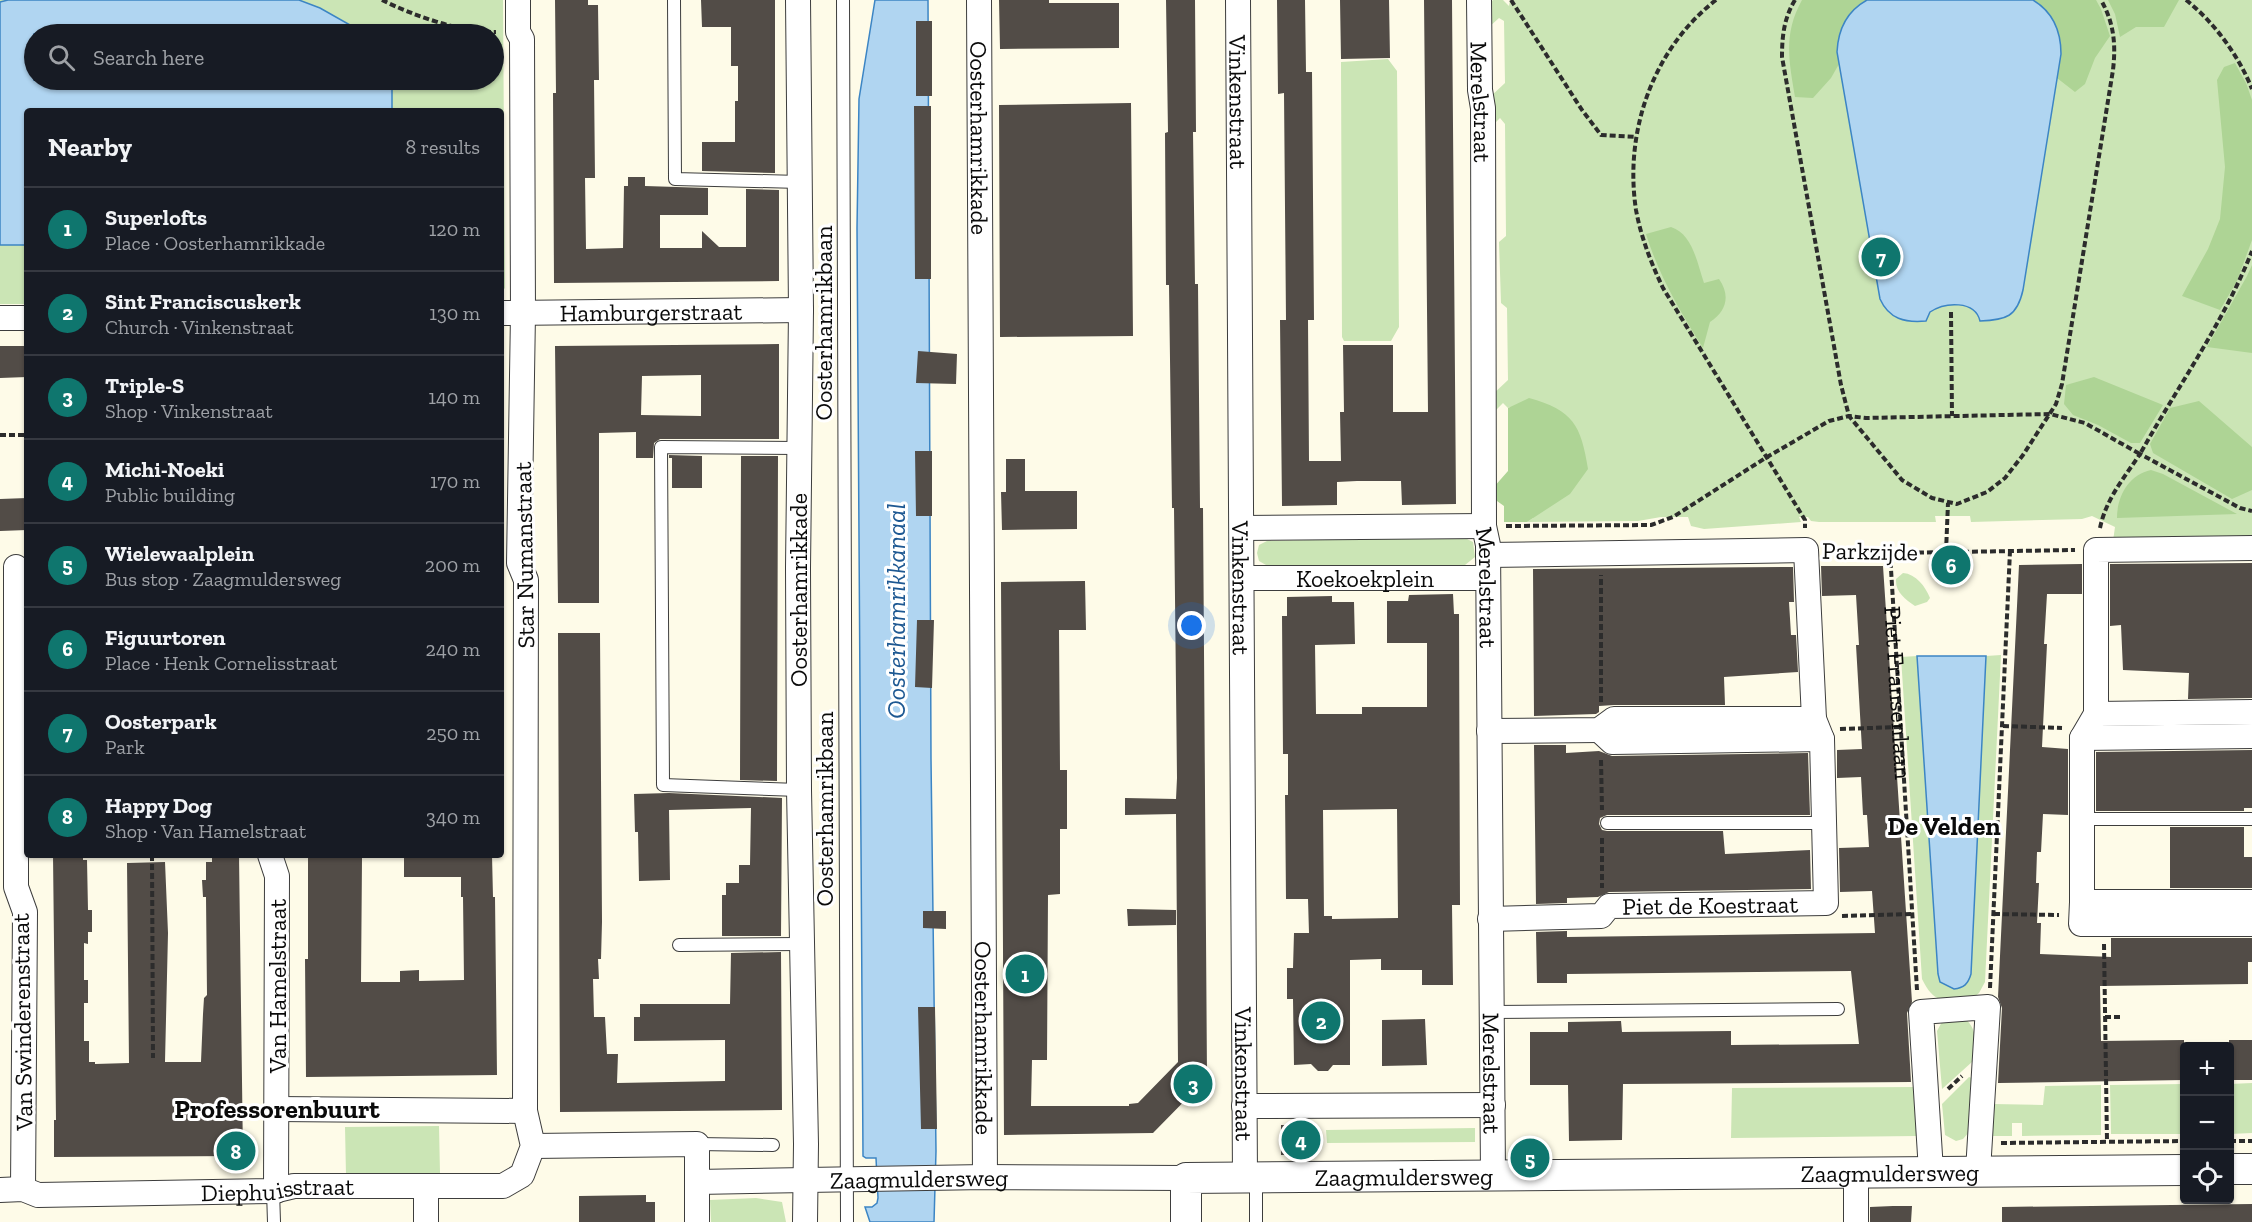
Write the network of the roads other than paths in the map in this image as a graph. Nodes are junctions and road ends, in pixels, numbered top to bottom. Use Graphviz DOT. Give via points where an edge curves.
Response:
graph roads {
  1 [pos="518,0"];
  2 [pos="674,0"];
  3 [pos="798,0"];
  4 [pos="843,0"];
  5 [pos="979,0"];
  6 [pos="1238,0"];
  7 [pos="1479,0"];
  8 [pos="800,182"];
  9 [pos="801,310"];
  10 [pos="512,313"];
  11 [pos="0,318"];
  12 [pos="24,318"];
  13 [pos="799,448"];
  14 [pos="1242,528"];
  15 [pos="2252,548"];
  16 [pos="1487,551"];
  17 [pos="510,563"];
  18 [pos="14,566"];
  19 [pos="1243,578"];
  20 [pos="2252,712"];
  21 [pos="2088,727"];
  22 [pos="1818,729"];
  23 [pos="1489,731"];
  24 [pos="2252,736"];
  25 [pos="799,790"];
  26 [pos="2089,819"];
  27 [pos="2252,819"];
  28 [pos="1607,823"];
  29 [pos="1824,823"];
  30 [pos="271,858"];
  31 [pos="2252,902"];
  32 [pos="2089,914"];
  33 [pos="1490,919"];
  34 [pos="2252,924"];
  35 [pos="801,944"];
  36 [pos="679,945"];
  37 [pos="1838,1009"];
  38 [pos="1492,1012"];
  39 [pos="1493,1105"];
  40 [pos="1244,1106"];
  41 [pos="277,1108"];
  42 [pos="525,1111"];
  43 [pos="698,1144"];
  44 [pos="772,1145"];
  45 [pos="534,1146"];
  46 [pos="2234,1169"];
  47 [pos="2252,1169"];
  48 [pos="2180,1170"];
  49 [pos="1931,1171"];
  50 [pos="1978,1171"];
  51 [pos="1856,1172"];
  52 [pos="1493,1174"];
  53 [pos="985,1177"];
  54 [pos="1251,1177"];
  55 [pos="1185,1178"];
  56 [pos="805,1179"];
  57 [pos="846,1179"];
  58 [pos="697,1182"];
  59 [pos="426,1187"];
  60 [pos="11,1190"];
  61 [pos="274,1191"];
  62 [pos="273,1222"];
  63 [pos="426,1222"];
  64 [pos="697,1222"];
  65 [pos="805,1222"];
  66 [pos="847,1222"];
  67 [pos="1186,1222"];
  68 [pos="1256,1222"];
  69 [pos="1856,1222"];
  1 -- 10 [label="street, Star Numanstraat" via="518,32 522,39"];
  2 -- 8 [label="lane" via="675,179"];
  3 -- 8 [label="street, Oosterhamrikkade"];
  4 -- 57 [label="lane, Oosterhamrikbaan"];
  5 -- 53 [label="street, Oosterhamrikkade"];
  6 -- 14 [label="street, Vinkenstraat"];
  7 -- 16 [label="street, Merelstraat"];
  8 -- 9 [label="street, Oosterhamrikkade"];
  9 -- 10 [label="street, Hamburgerstraat"];
  9 -- 13 [label="street, Oosterhamrikkade"];
  10 -- 17 [label="street, Star Numanstraat"];
  11 -- 12 [label="street"];
  13 -- 25 [label="street, Oosterhamrikkade"];
  13 -- 25 [label="lane" via="661,447 663,785"];
  14 -- 16 [label="street"];
  14 -- 19 [label="street, Vinkenstraat"];
  15 -- 21 [label="street" via="2096,550"];
  16 -- 19 [label="street, Koekoekplein"];
  16 -- 22 [label="street, Parkzijde" via="1806,550"];
  16 -- 23 [label="street, Merelstraat"];
  17 -- 42 [label="street, Star Numanstraat" via="526,580"];
  18 -- 60 [label="street, Van Swinderenstraat" via="16,888 25,912"];
  19 -- 40 [label="street, Vinkenstraat"];
  20 -- 21 [label="street"];
  21 -- 24 [label="street"];
  21 -- 32 [label="street"];
  22 -- 23 [label="street" via="1612,742 1600,729"];
  22 -- 29 [label="street"];
  23 -- 33 [label="street, Merelstraat"];
  25 -- 35 [label="street, Oosterhamrikkade"];
  26 -- 27 [label="lane"];
  28 -- 29 [label="lane"];
  29 -- 33 [label="street, Piet de Koestraat" via="1826,903 1608,906 1601,916"];
  30 -- 41 [label="street, Van Hamelstraat" via="277,876"];
  31 -- 32 [label="street"];
  32 -- 34 [label="street"];
  33 -- 38 [label="street, Merelstraat"];
  35 -- 36 [label="lane"];
  35 -- 56 [label="street, Oosterhamrikkade"];
  37 -- 38 [label="lane"];
  38 -- 39 [label="street, Merelstraat"];
  39 -- 40 [label="street"];
  39 -- 52 [label="street, Merelstraat"];
  40 -- 54 [label="street, Vinkenstraat"];
  41 -- 42 [label="street"];
  41 -- 61 [label="street, Van Hamelstraat"];
  42 -- 45 [label="street"];
  43 -- 44 [label="lane"];
  43 -- 45 [label="street"];
  43 -- 58 [label="street"];
  45 -- 59 [label="street, Diephuisstraat" via="522,1174 503,1186"];
  46 -- 47 [label="street"];
  48 -- 50 [label="street, Zaagmuldersweg"];
  49 -- 50 [label="street, Zaagmuldersweg"];
  49 -- 50 [label="street" via="1921,1012 1988,1007"];
  49 -- 51 [label="street, Zaagmuldersweg"];
  51 -- 52 [label="street, Zaagmuldersweg"];
  51 -- 69 [label="street"];
  52 -- 54 [label="street, Zaagmuldersweg"];
  53 -- 55 [label="street, Zaagmuldersweg"];
  53 -- 57 [label="street, Zaagmuldersweg"];
  54 -- 55 [label="street, Zaagmuldersweg"];
  54 -- 68 [label="lane"];
  55 -- 67 [label="street"];
  56 -- 57 [label="street, Zaagmuldersweg"];
  56 -- 58 [label="street"];
  56 -- 65 [label="street, Oosterhamrikkade"];
  57 -- 66 [label="lane, Oosterhamrikbaan"];
  58 -- 64 [label="street"];
  59 -- 61 [label="street, Diephuisstraat" via="294,1186"];
  59 -- 63 [label="street"];
  60 -- 61 [label="street, Diephuisstraat" via="38,1195"];
  61 -- 62 [label="lane"];
}
